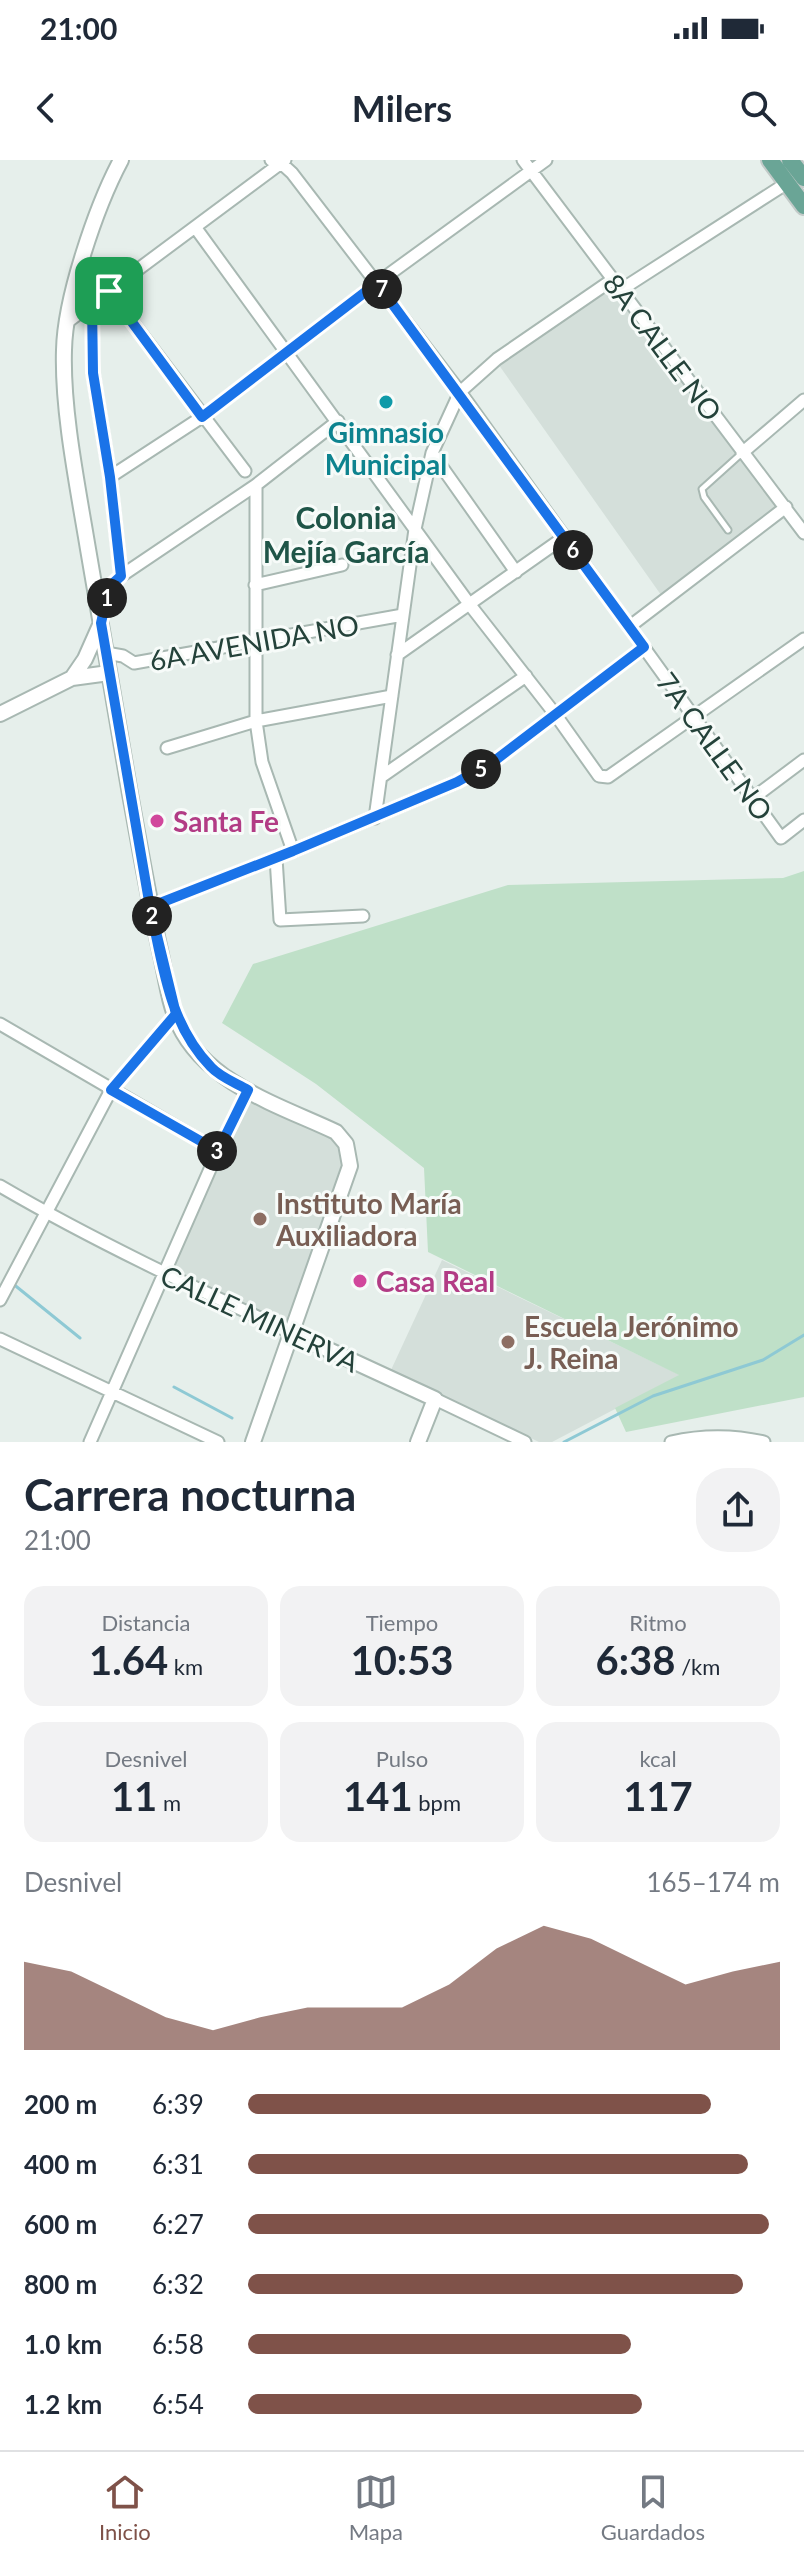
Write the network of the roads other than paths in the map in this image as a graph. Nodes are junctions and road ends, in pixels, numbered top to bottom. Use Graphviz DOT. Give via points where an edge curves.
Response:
graph roads {
  1 [pos="121,160"];
  2 [pos="523,160"];
  3 [pos="546,160"];
  4 [pos="770,160"];
  5 [pos="790,160"];
  6 [pos="279,161"];
  7 [pos="531,171"];
  8 [pos="804,178"];
  9 [pos="787,183"];
  10 [pos="804,206"];
  11 [pos="195,227"];
  12 [pos="612,280"];
  13 [pos="377,283"];
  14 [pos="109,291"];
  15 [pos="619,291"];
  16 [pos="92,304"];
  17 [pos="66,323"];
  18 [pos="288,351"];
  19 [pos="460,392"];
  20 [pos="804,400"];
  21 [pos="202,417"];
  22 [pos="338,421"];
  23 [pos="432,453"];
  24 [pos="742,453"];
  25 [pos="245,471"];
  26 [pos="110,477"];
  27 [pos="256,485"];
  28 [pos="786,507"];
  29 [pos="415,529"];
  30 [pos="728,530"];
  31 [pos="804,533"];
  32 [pos="563,538"];
  33 [pos="342,565"];
  34 [pos="516,572"];
  35 [pos="121,576"];
  36 [pos="255,585"];
  37 [pos="470,605"];
  38 [pos="403,615"];
  39 [pos="101,623"];
  40 [pos="629,627"];
  41 [pos="804,639"];
  42 [pos="255,642"];
  43 [pos="644,647"];
  44 [pos="106,653"];
  45 [pos="397,655"];
  46 [pos="109,673"];
  47 [pos="526,676"];
  48 [pos="72,678"];
  49 [pos="392,696"];
  50 [pos="0,714"];
  51 [pos="555,714"];
  52 [pos="695,716"];
  53 [pos="256,721"];
  54 [pos="167,748"];
  55 [pos="804,760"];
  56 [pos="381,777"];
  57 [pos="753,798"];
  58 [pos="375,818"];
  59 [pos="804,820"];
  60 [pos="293,851"];
  61 [pos="276,858"];
  62 [pos="150,907"];
  63 [pos="363,916"];
  64 [pos="0,1024"];
  65 [pos="111,1090"];
  66 [pos="0,1186"];
  67 [pos="46,1214"];
  68 [pos="164,1273"];
  69 [pos="0,1300"];
  70 [pos="292,1333"];
  71 [pos="0,1339"];
  72 [pos="111,1392"];
  73 [pos="435,1399"];
  74 [pos="90,1442"];
  75 [pos="218,1442"];
  76 [pos="253,1442"];
  77 [pos="418,1442"];
  78 [pos="525,1442"];
  79 [pos="671,1442"];
  80 [pos="764,1442"];
  1 -- 17 [label="street" via="104,191"];
  2 -- 7 [label="street, 8A CALLE NO"];
  3 -- 7 [label="street"];
  4 -- 9 [label="main road"];
  5 -- 8 [label="main road"];
  6 -- 11 [label="street"];
  6 -- 13 [label="street, 7A CALLE NO"];
  7 -- 12 [label="street, 8A CALLE NO"];
  7 -- 13 [label="street"];
  9 -- 10 [label="main road"];
  9 -- 15 [label="street"];
  11 -- 14 [label="street"];
  11 -- 18 [label="street"];
  12 -- 15 [label="street, 8A CALLE NO"];
  12 -- 19 [label="street" via="497,359"];
  13 -- 18 [label="street"];
  13 -- 19 [label="street, 7A CALLE NO"];
  14 -- 16 [label="street"];
  14 -- 21 [label="street"];
  15 -- 24 [label="street, 8A CALLE NO"];
  16 -- 17 [label="street"];
  16 -- 26 [label="street" via="93,373"];
  17 -- 39 [label="street" via="66,390"];
  18 -- 21 [label="street"];
  18 -- 22 [label="street"];
  19 -- 23 [label="street"];
  19 -- 32 [label="street, 7A CALLE NO"];
  20 -- 24 [label="street"];
  21 -- 25 [label="street"];
  21 -- 26 [label="street"];
  22 -- 27 [label="street"];
  22 -- 29 [label="street"];
  23 -- 29 [label="street"];
  23 -- 34 [label="street"];
  24 -- 28 [label="street, 8A CALLE NO"];
  24 -- 30 [label="lane" via="702,489"];
  26 -- 35 [label="street"];
  27 -- 35 [label="street"];
  27 -- 36 [label="street"];
  28 -- 31 [label="street, 8A CALLE NO"];
  28 -- 40 [label="street"];
  29 -- 37 [label="street"];
  29 -- 38 [label="street"];
  32 -- 34 [label="street, 6A AVENIDA NO"];
  32 -- 40 [label="street, 7A CALLE NO"];
  33 -- 36 [label="street"];
  34 -- 37 [label="street, 6A AVENIDA NO"];
  35 -- 39 [label="street" via="109,587"];
  36 -- 42 [label="street"];
  37 -- 45 [label="street, 6A AVENIDA NO"];
  37 -- 47 [label="street"];
  38 -- 42 [label="street, 6A AVENIDA NO"];
  38 -- 45 [label="street"];
  39 -- 44 [label="street"];
  39 -- 48 [label="street"];
  40 -- 43 [label="street, 7A CALLE NO"];
  41 -- 52 [label="street"];
  42 -- 44 [label="street, 6A AVENIDA NO" via="134,663"];
  42 -- 53 [label="street"];
  43 -- 51 [label="street"];
  43 -- 52 [label="street, 7A CALLE NO"];
  44 -- 46 [label="street"];
  45 -- 49 [label="street"];
  46 -- 48 [label="street"];
  46 -- 62 [label="street"];
  47 -- 51 [label="street"];
  47 -- 56 [label="street"];
  48 -- 50 [label="street"];
  49 -- 53 [label="street"];
  49 -- 56 [label="street"];
  51 -- 52 [label="street" via="603,778"];
  51 -- 58 [label="street" via="481,769"];
  52 -- 57 [label="street, 7A CALLE NO"];
  53 -- 54 [label="street"];
  53 -- 60 [label="street" via="262,762"];
  55 -- 57 [label="street"];
  56 -- 58 [label="street"];
  57 -- 59 [label="street, 7A CALLE NO" via="781,838"];
  58 -- 60 [label="street"];
  60 -- 61 [label="street"];
  61 -- 62 [label="street"];
  61 -- 63 [label="street" via="280,920"];
  62 -- 70 [label="street" via="179,1026 212,1069 336,1132 349,1151 350,1166"];
  64 -- 65 [label="street"];
  65 -- 67 [label="street"];
  65 -- 68 [label="street" via="218,1151"];
  66 -- 67 [label="street, CALLE MINERVA"];
  67 -- 68 [label="street, CALLE MINERVA"];
  67 -- 69 [label="street"];
  68 -- 70 [label="street, CALLE MINERVA"];
  68 -- 72 [label="street"];
  70 -- 73 [label="street, CALLE MINERVA"];
  70 -- 76 [label="street"];
  71 -- 72 [label="street"];
  72 -- 74 [label="street"];
  72 -- 75 [label="street"];
  73 -- 77 [label="street"];
  73 -- 78 [label="street, CALLE MINERVA"];
  79 -- 80 [label="street" via="740,1437"];
}
